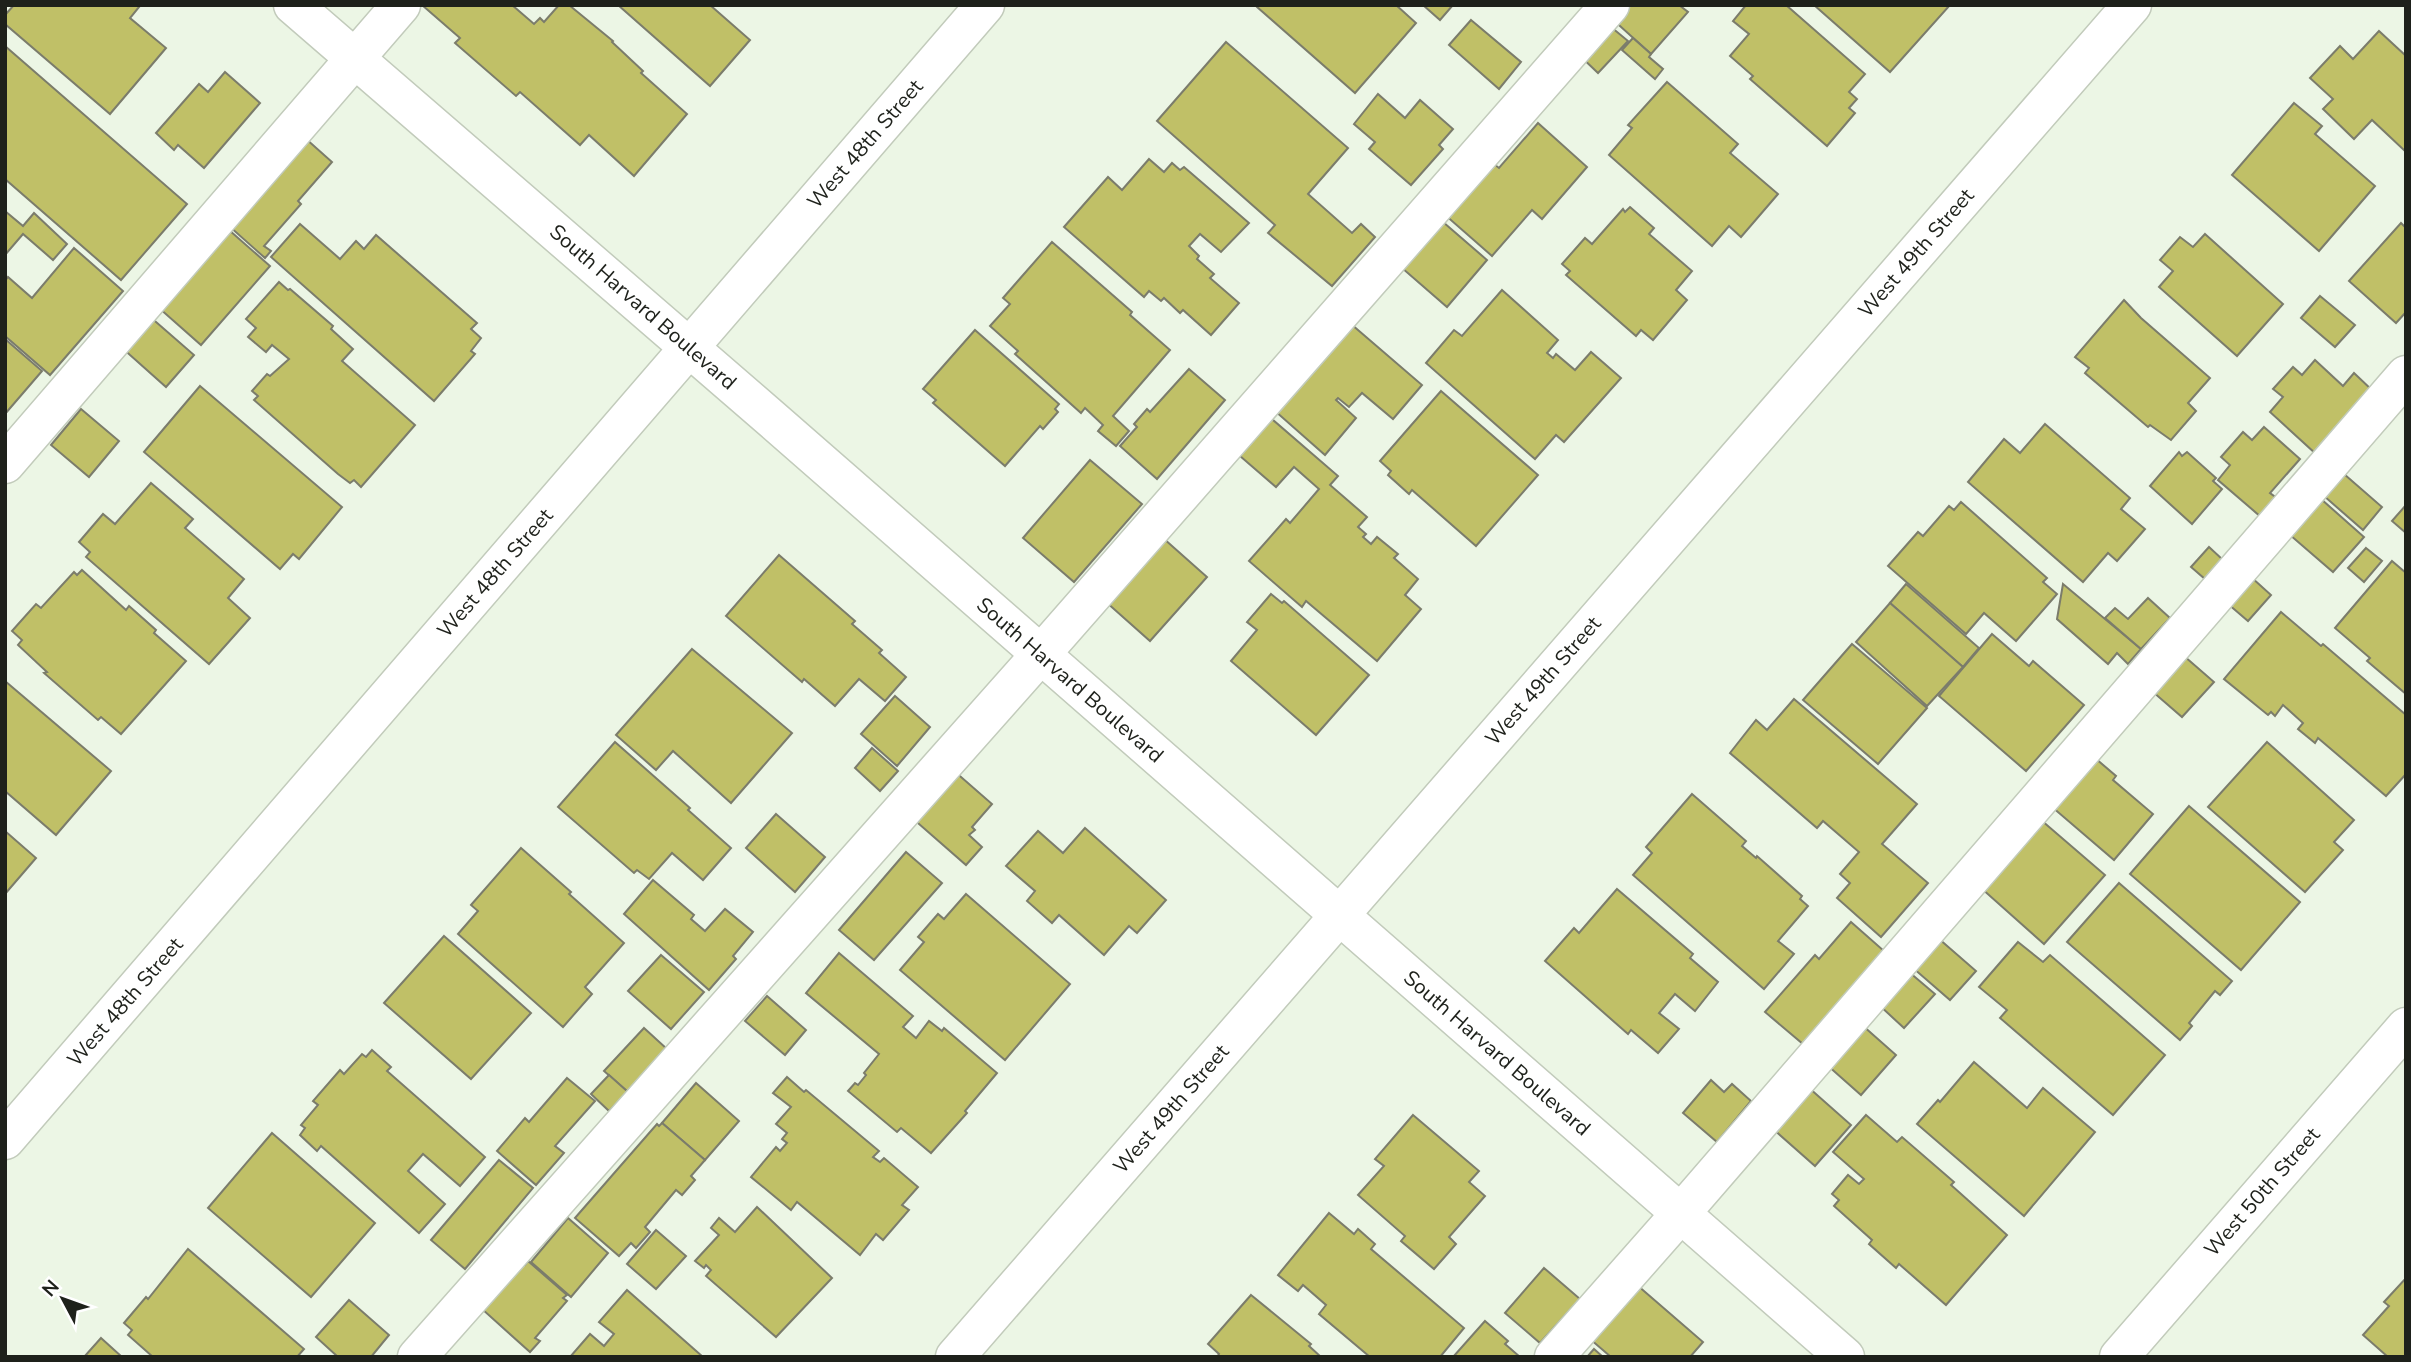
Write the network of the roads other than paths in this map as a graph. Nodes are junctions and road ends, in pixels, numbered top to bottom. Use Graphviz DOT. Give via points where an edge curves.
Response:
graph roads {
  1 [pos="293,5"];
  2 [pos="401,5"];
  3 [pos="985,5"];
  4 [pos="1610,5"];
  5 [pos="2132,5"];
  6 [pos="355,59"];
  7 [pos="689,348"];
  8 [pos="2406,374"];
  9 [pos="5,464"];
  10 [pos="1041,654"];
  11 [pos="1339,915"];
  12 [pos="2406,1027"];
  13 [pos="5,1140"];
  14 [pos="1681,1213"];
  15 [pos="416,1357"];
  16 [pos="955,1357"];
  17 [pos="1554,1357"];
  18 [pos="1845,1357"];
  19 [pos="2119,1357"];
  1 -- 6 [label="street, South Harvard Boulevard"];
  2 -- 6 [label="street"];
  3 -- 7 [label="street, West 48th Street"];
  4 -- 10 [label="street"];
  5 -- 11 [label="street, West 49th Street"];
  6 -- 7 [label="street, South Harvard Boulevard"];
  6 -- 9 [label="street"];
  7 -- 10 [label="street, South Harvard Boulevard"];
  7 -- 13 [label="street, West 48th Street"];
  8 -- 14 [label="street"];
  10 -- 11 [label="street, South Harvard Boulevard"];
  10 -- 15 [label="street"];
  11 -- 14 [label="street, South Harvard Boulevard"];
  11 -- 16 [label="street, West 49th Street"];
  12 -- 19 [label="street, West 50th Street"];
  14 -- 17 [label="street"];
  14 -- 18 [label="street, South Harvard Boulevard"];
}
